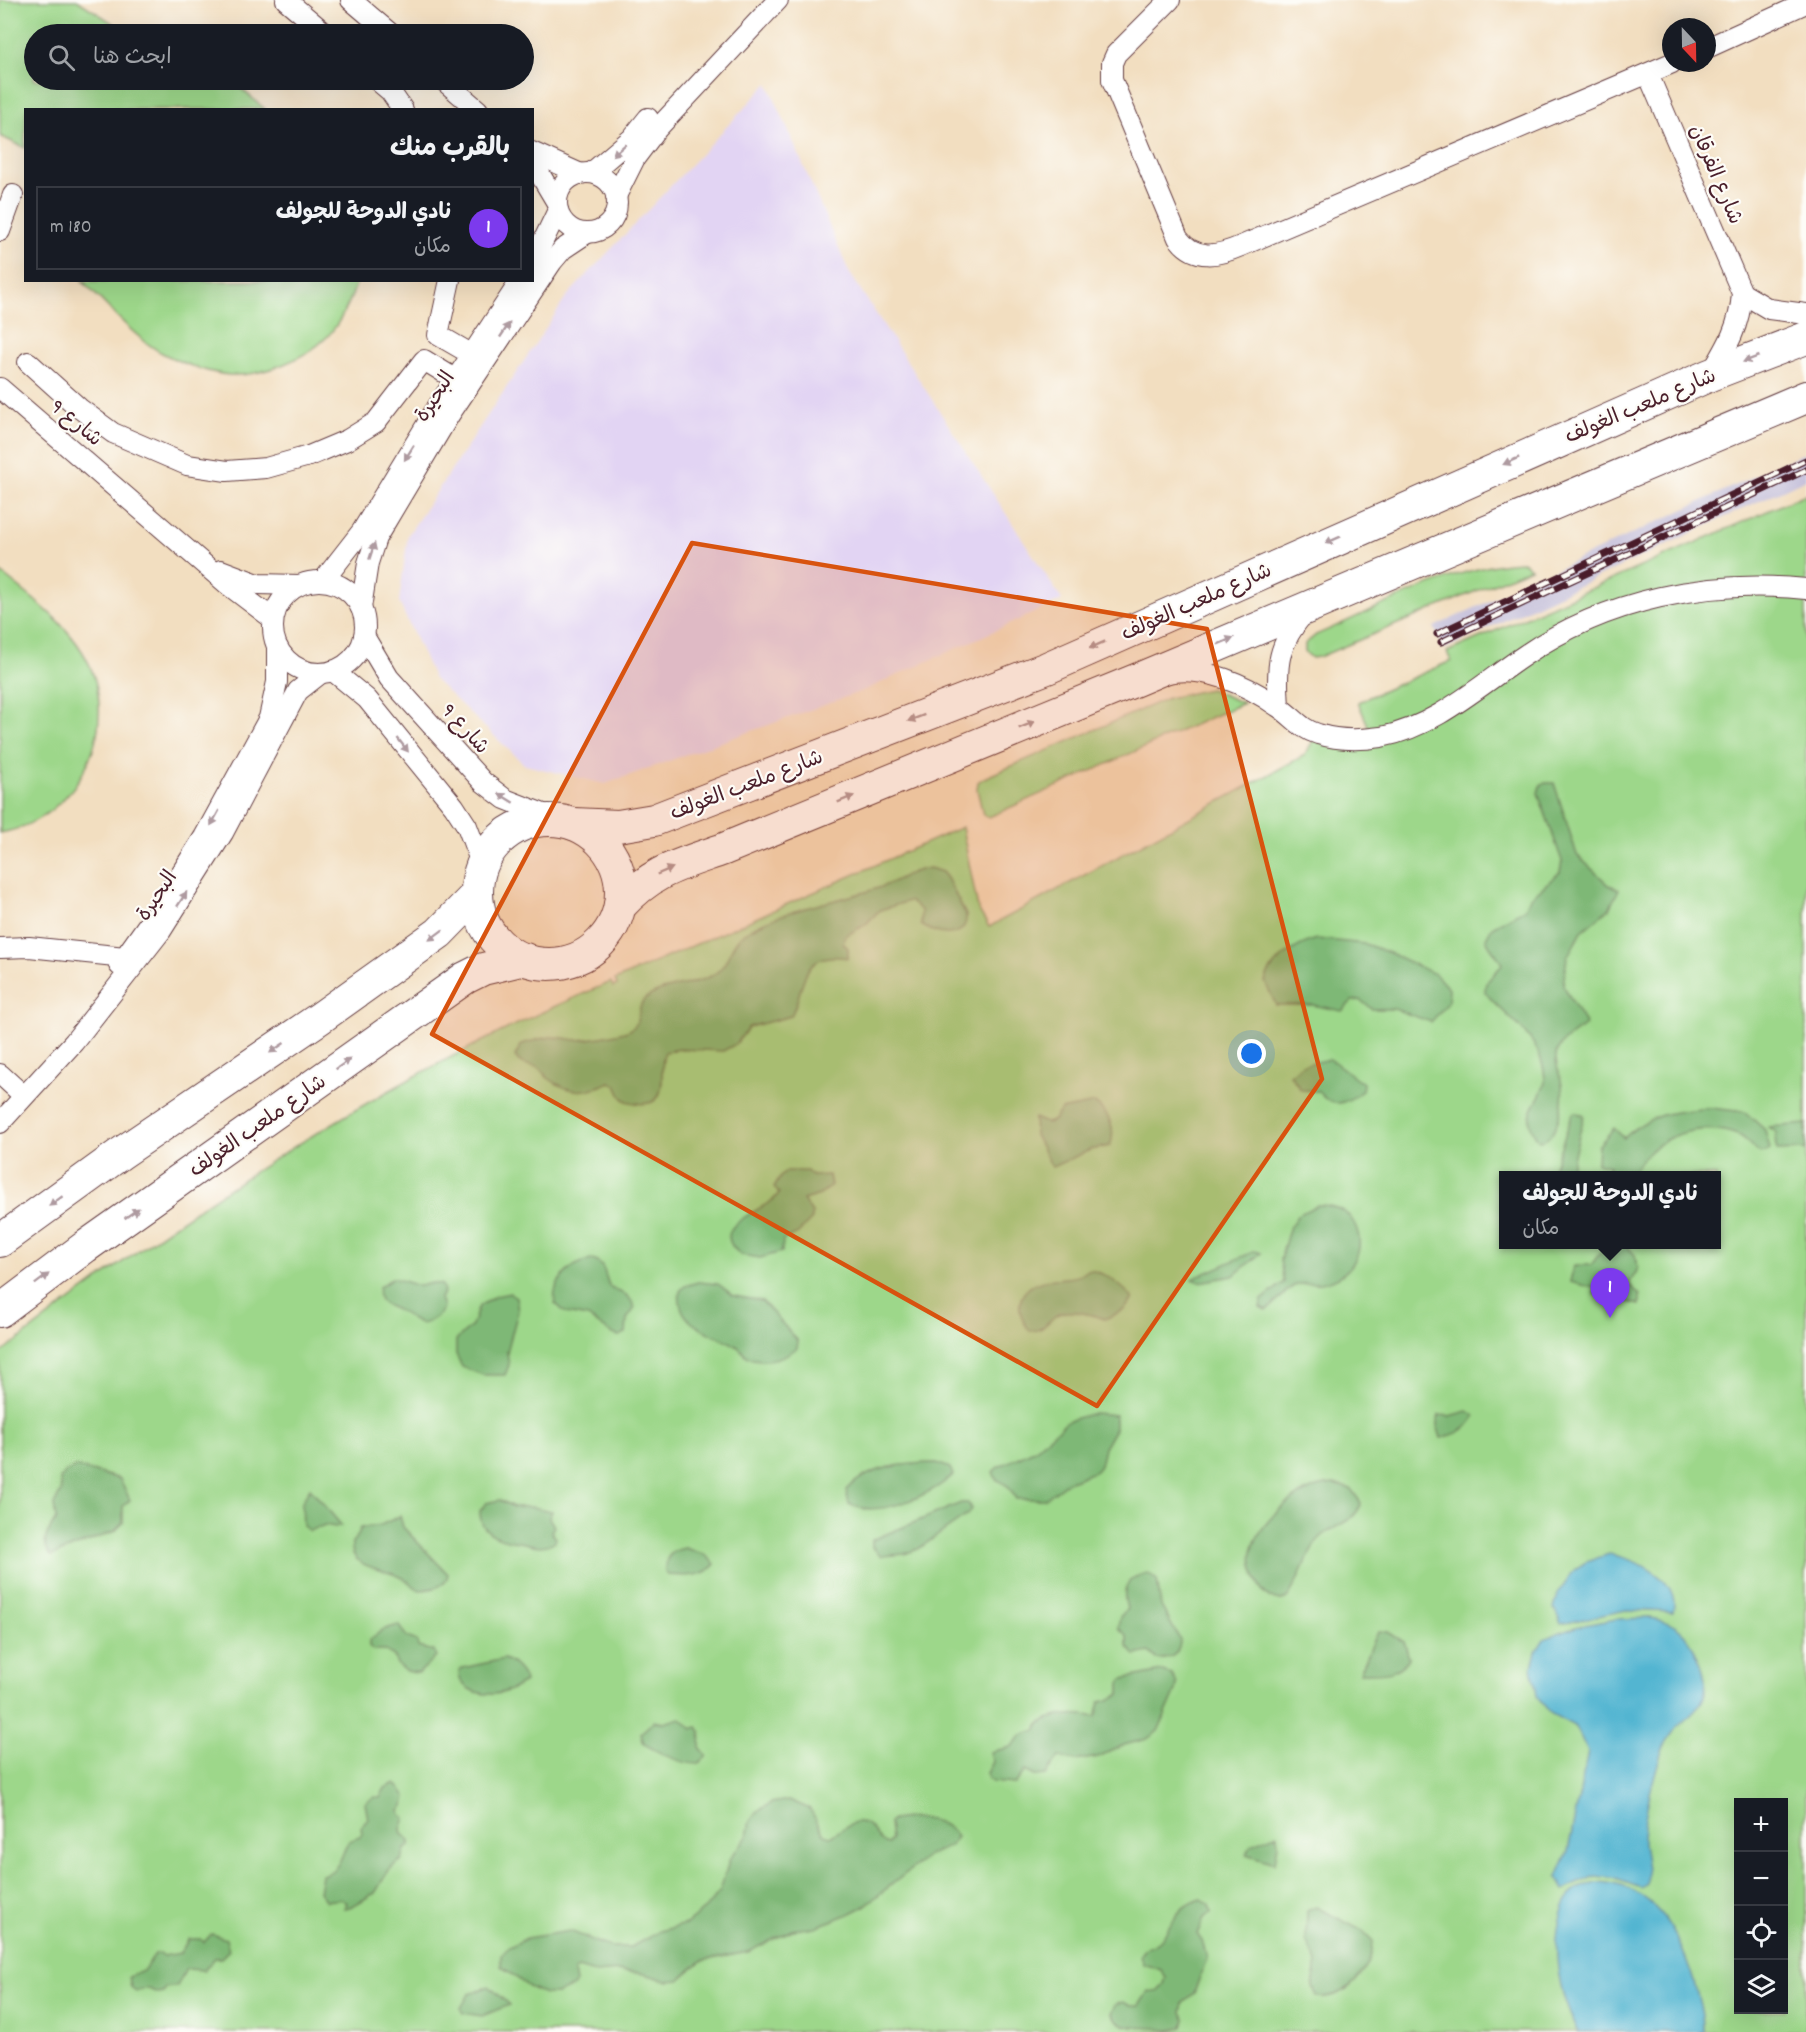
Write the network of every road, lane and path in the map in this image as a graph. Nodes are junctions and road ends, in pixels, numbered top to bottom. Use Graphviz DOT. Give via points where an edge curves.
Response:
graph roads {
  1 [pos="286,0"];
  2 [pos="351,0"];
  3 [pos="759,0"];
  4 [pos="778,0"];
  5 [pos="1170,0"];
  6 [pos="1806,3"];
  7 [pos="314,24"];
  8 [pos="379,24"];
  9 [pos="1716,44"];
  10 [pos="1662,68"];
  11 [pos="1648,74"];
  12 [pos="389,90"];
  13 [pos="455,90"];
  14 [pos="402,108"];
  15 [pos="476,108"];
  16 [pos="534,153"];
  17 [pos="534,165"];
  18 [pos="586,174"];
  19 [pos="13,195"];
  20 [pos="616,196"];
  21 [pos="558,207"];
  22 [pos="0,231"];
  23 [pos="587,233"];
  24 [pos="534,260"];
  25 [pos="450,282"];
  26 [pos="520,282"];
  27 [pos="1742,293"];
  28 [pos="1806,314"];
  29 [pos="438,335"];
  30 [pos="1806,338"];
  31 [pos="478,358"];
  32 [pos="424,360"];
  33 [pos="28,362"];
  34 [pos="1710,375"];
  35 [pos="461,384"];
  36 [pos="0,388"];
  37 [pos="1806,397"];
  38 [pos="205,563"];
  39 [pos="323,581"];
  40 [pos="299,585"];
  41 [pos="1806,589"];
  42 [pos="1313,603"];
  43 [pos="361,608"];
  44 [pos="273,619"];
  45 [pos="364,636"];
  46 [pos="278,648"];
  47 [pos="327,672"];
  48 [pos="389,678"];
  49 [pos="1136,680"];
  50 [pos="367,699"];
  51 [pos="1279,706"];
  52 [pos="257,753"];
  53 [pos="567,822"];
  54 [pos="480,880"];
  55 [pos="620,906"];
  56 [pos="0,948"];
  57 [pos="131,959"];
  58 [pos="525,959"];
  59 [pos="0,1074"];
  60 [pos="20,1092"];
  61 [pos="0,1104"];
  62 [pos="0,1123"];
  63 [pos="0,1241"];
  64 [pos="0,1311"];
  1 -- 7 [label="street"];
  2 -- 8 [label="street"];
  3 -- 18 [label="street, one-way" via="633,138"];
  4 -- 20 [label="street" via="657,129 635,158"];
  5 -- 11 [label="street" via="1116,54 1112,80 1178,238 1188,248 1207,255 1240,246"];
  6 -- 9 [label="street"];
  10 -- 11 [label="street"];
  11 -- 27 [label="street, شارع الفرقان"];
  12 -- 14 [label="street"];
  13 -- 15 [label="street"];
  16 -- 18 [label="street"];
  17 -- 21 [label="street"];
  18 -- 20 [label="street" via="607,181"];
  18 -- 21 [label="street" via="565,183"];
  19 -- 22 [label="street"];
  20 -- 23 [label="street" via="616,211 609,224"];
  21 -- 23 [label="street" via="568,227"];
  21 -- 24 [label="street"];
  31 -- 23 [label="street, البحيرة, one-way" via="563,249"];
  25 -- 29 [label="street"];
  26 -- 31 [label="street, البحيرة"];
  27 -- 28 [label="street" via="1769,309"];
  27 -- 34 [label="street, شارع الفرقان" via="1740,320"];
  29 -- 31 [label="street"];
  29 -- 32 [label="street"];
  30 -- 34 [label="main road, شارع ملعب الغولف, one-way"];
  31 -- 35 [label="street, البحيرة"];
  32 -- 33 [label="street" via="376,422 347,440 266,468 227,471 187,465 113,434"];
  32 -- 35 [label="street"];
  34 -- 53 [label="main road, شارع ملعب الغولف, one-way" via="1047,668 654,820 618,826"];
  35 -- 39 [label="street, البحيرة, one-way" via="362,531"];
  43 -- 35 [label="street, البحيرة, one-way" via="376,538"];
  36 -- 38 [label="street, شارع 9"];
  37 -- 42 [label="main road"];
  38 -- 40 [label="street, شارع 9" via="258,584"];
  38 -- 44 [label="street, شارع 9"];
  39 -- 40 [label="street"];
  39 -- 43 [label="street" via="348,592"];
  40 -- 44 [label="street" via="282,599"];
  41 -- 51 [label="street" via="1779,586 1701,590 1626,606 1550,638 1448,708 1401,732 1358,739 1317,734 1300,726"];
  49 -- 42 [label="main road, one-way"];
  42 -- 51 [label="street" via="1288,632 1281,651 1277,666"];
  43 -- 45 [label="street"];
  44 -- 46 [label="street"];
  45 -- 47 [label="street" via="353,658"];
  45 -- 48 [label="street, شارع 9"];
  46 -- 47 [label="street" via="295,667"];
  46 -- 52 [label="street, البحيرة" via="275,697"];
  47 -- 50 [label="street"];
  47 -- 52 [label="street, البحيرة" via="298,691"];
  48 -- 50 [label="street"];
  53 -- 48 [label="street, شارع 9, one-way" via="505,799 483,782"];
  49 -- 51 [label="street" via="1176,671 1201,674 1233,681"];
  55 -- 49 [label="main road, one-way" via="643,882 661,872"];
  50 -- 54 [label="street, one-way" via="467,826"];
  52 -- 57 [label="street, البحيرة"];
  53 -- 54 [label="main road" via="536,821 513,830 495,845"];
  53 -- 55 [label="main road" via="596,837 612,856 621,881"];
  54 -- 58 [label="main road" via="484,922 512,953"];
  54 -- 63 [label="main road, one-way" via="439,933"];
  55 -- 58 [label="main road" via="603,939 584,954 549,963"];
  56 -- 57 [label="street" via="29,947"];
  57 -- 60 [label="street, البحيرة" via="54,1045"];
  64 -- 58 [label="main road, شارع ملعب الغولف, one-way" via="465,978 483,969"];
  59 -- 60 [label="street"];
  60 -- 61 [label="street, البحيرة"];
  60 -- 62 [label="street, البحيرة"];
}
